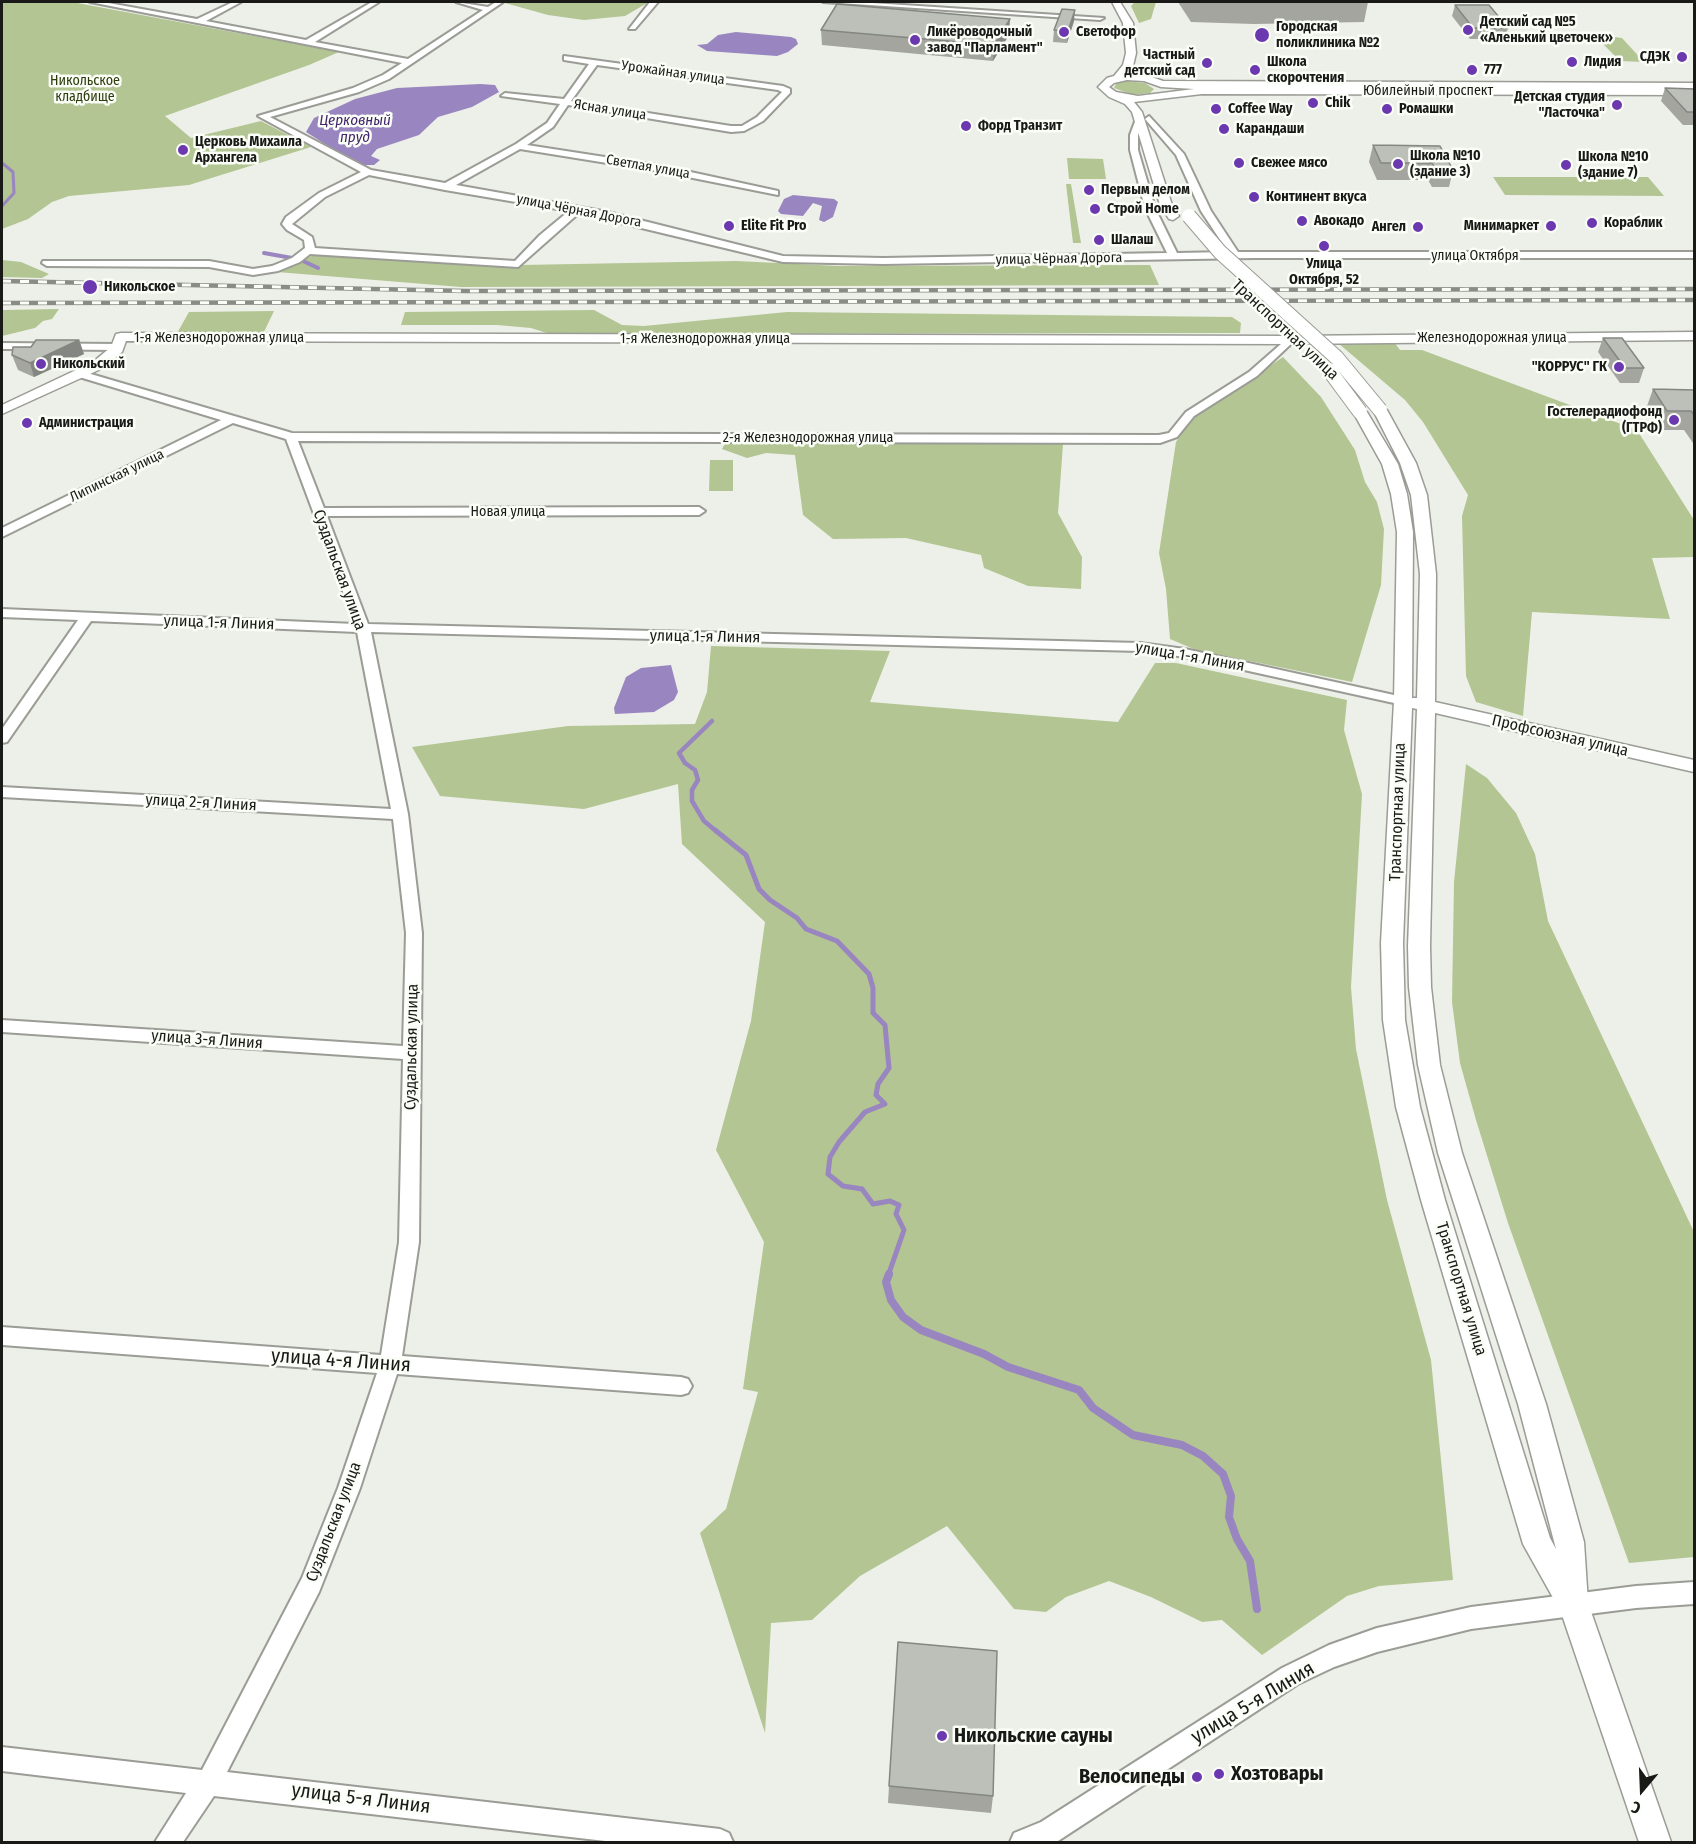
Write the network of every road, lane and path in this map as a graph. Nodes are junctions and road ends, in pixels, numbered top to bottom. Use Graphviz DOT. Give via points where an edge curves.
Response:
graph roads {
  1 [pos="96,2"];
  2 [pos="238,2"];
  3 [pos="376,2"];
  4 [pos="459,2"];
  5 [pos="500,2"];
  6 [pos="654,2"];
  7 [pos="827,2"];
  8 [pos="1116,2"];
  9 [pos="489,9"];
  10 [pos="1100,18"];
  11 [pos="198,22"];
  12 [pos="632,27"];
  13 [pos="307,43"];
  14 [pos="567,58"];
  15 [pos="1131,59"];
  16 [pos="595,61"];
  17 [pos="410,63"];
  18 [pos="1118,78"];
  19 [pos="1146,78"];
  20 [pos="1695,86"];
  21 [pos="780,88"];
  22 [pos="1159,92"];
  23 [pos="1695,92"];
  24 [pos="1113,95"];
  25 [pos="505,96"];
  26 [pos="565,102"];
  27 [pos="1144,119"];
  28 [pos="519,146"];
  29 [pos="1163,152"];
  30 [pos="368,172"];
  31 [pos="445,187"];
  32 [pos="775,193"];
  33 [pos="1182,203"];
  34 [pos="576,210"];
  35 [pos="308,251"];
  36 [pos="1695,255"];
  37 [pos="1235,256"];
  38 [pos="1174,257"];
  39 [pos="47,262"];
  40 [pos="1695,336"];
  41 [pos="1289,340"];
  42 [pos="119,342"];
  43 [pos="2,346"];
  44 [pos="80,374"];
  45 [pos="2,410"];
  46 [pos="232,419"];
  47 [pos="291,437"];
  48 [pos="699,511"];
  49 [pos="318,512"];
  50 [pos="2,533"];
  51 [pos="2,613"];
  52 [pos="87,617"];
  53 [pos="363,628"];
  54 [pos="1414,703"];
  55 [pos="2,739"];
  56 [pos="1695,766"];
  57 [pos="2,792"];
  58 [pos="400,814"];
  59 [pos="2,1026"];
  60 [pos="412,1053"];
  61 [pos="2,1335"];
  62 [pos="390,1365"];
  63 [pos="681,1386"];
  64 [pos="1695,1593"];
  65 [pos="1574,1605"];
  66 [pos="2,1759"];
  67 [pos="209,1781"];
  68 [pos="168,1842"];
  69 [pos="720,1842"];
  70 [pos="1023,1842"];
  71 [pos="1655,1842"];
  1 -- 11 [label="street"];
  2 -- 11 [label="street"];
  3 -- 13 [label="street"];
  4 -- 9 [label="street"];
  5 -- 9 [label="street, улица Чёрная Дорога"];
  6 -- 12 [label="street"];
  7 -- 10 [label="street"];
  8 -- 15 [label="street" via="1128,23"];
  9 -- 17 [label="street, улица Чёрная Дорога"];
  11 -- 13 [label="street"];
  13 -- 17 [label="street"];
  14 -- 16 [label="street, Урожайная улица"];
  15 -- 18 [label="street"];
  15 -- 19 [label="street"];
  16 -- 21 [label="street, Урожайная улица"];
  16 -- 26 [label="street"];
  17 -- 30 [label="street, улица Чёрная Дорога" via="356,90 262,116"];
  18 -- 19 [label="street"];
  18 -- 24 [label="street" via="1104,84 1104,90"];
  19 -- 22 [label="street"];
  20 -- 22 [label="street, Юбилейный проспект"];
  21 -- 26 [label="street, Ясная улица" via="786,94 751,124 731,129"];
  22 -- 23 [label="street, Юбилейный проспект"];
  22 -- 24 [label="street" via="1129,98"];
  22 -- 27 [label="street, Транспортная улица" via="1149,101"];
  24 -- 27 [label="street, Транспортная улица" via="1129,102"];
  25 -- 26 [label="street, Ясная улица"];
  26 -- 28 [label="street" via="550,125"];
  27 -- 29 [label="street, Транспортная улица"];
  27 -- 37 [label="street" via="1180,154 1206,211"];
  27 -- 38 [label="street" via="1134,135 1134,150 1150,208"];
  27 -- 54 [label="street, Транспортная улица, bridge" via="1166,205 1173,216 1228,277 1321,360 1360,412 1390,464 1405,532"];
  28 -- 31 [label="street"];
  28 -- 32 [label="street, Светлая улица" via="663,169"];
  30 -- 31 [label="street, улица Чёрная Дорога"];
  30 -- 35 [label="street" via="322,195 289,219 290,228 309,240"];
  31 -- 34 [label="street, улица Чёрная Дорога"];
  33 -- 54 [label="street, Транспортная улица, bridge" via="1220,252 1337,358 1380,410 1408,463 1419,495 1428,574"];
  34 -- 35 [label="street" via="518,264"];
  34 -- 38 [label="street, улица Чёрная Дорога" via="783,259"];
  35 -- 39 [label="street" via="284,266 259,272 209,264"];
  36 -- 37 [label="street, улица Октября"];
  37 -- 38 [label="street, улица Чёрная Дорога"];
  40 -- 41 [label="street, Железнодорожная улица"];
  41 -- 42 [label="street, 1-я Железнодорожная улица"];
  41 -- 47 [label="street, 2-я Железнодорожная улица" via="1253,374 1190,414 1173,435 1160,439"];
  42 -- 43 [label="street, 1-я Железнодорожная улица"];
  42 -- 44 [label="street" via="106,359"];
  44 -- 45 [label="street"];
  44 -- 46 [label="street"];
  46 -- 47 [label="street"];
  46 -- 50 [label="street, Липинская улица"];
  47 -- 49 [label="street, Суздальская улица"];
  48 -- 49 [label="street, Новая улица"];
  49 -- 53 [label="street, Суздальская улица"];
  51 -- 52 [label="street, улица 1-я Линия"];
  52 -- 53 [label="street, улица 1-я Линия"];
  52 -- 55 [label="street"];
  53 -- 54 [label="street, улица 1-я Линия" via="1140,647 1185,653"];
  53 -- 58 [label="street, Суздальская улица"];
  54 -- 56 [label="street, Профсоюзная улица"];
  54 -- 65 [label="street, Транспортная улица" via="1419,946 1429,1065 1453,1162 1532,1404 1570,1542"];
  54 -- 65 [label="street, Транспортная улица" via="1392,943 1394,1020 1400,1063 1425,1171 1537,1544"];
  57 -- 58 [label="street, улица 2-я Линия"];
  58 -- 60 [label="street, Суздальская улица" via="414,933"];
  59 -- 60 [label="street, улица 3-я Линия"];
  60 -- 62 [label="street, Суздальская улица" via="409,1242"];
  61 -- 62 [label="street, улица 4-я Линия"];
  62 -- 63 [label="street, улица 4-я Линия"];
  62 -- 67 [label="street, Суздальская улица" via="349,1488 310,1584"];
  64 -- 65 [label="street, улица 5-я Линия"];
  65 -- 70 [label="street, улица 5-я Линия" via="1471,1618 1377,1640 1329,1657 1290,1676 1049,1832"];
  65 -- 71 [label="street, Транспортная улица"];
  66 -- 67 [label="street, улица 5-я Линия"];
  67 -- 68 [label="street, Суздальская улица"];
  67 -- 69 [label="street, улица 5-я Линия"];
}
